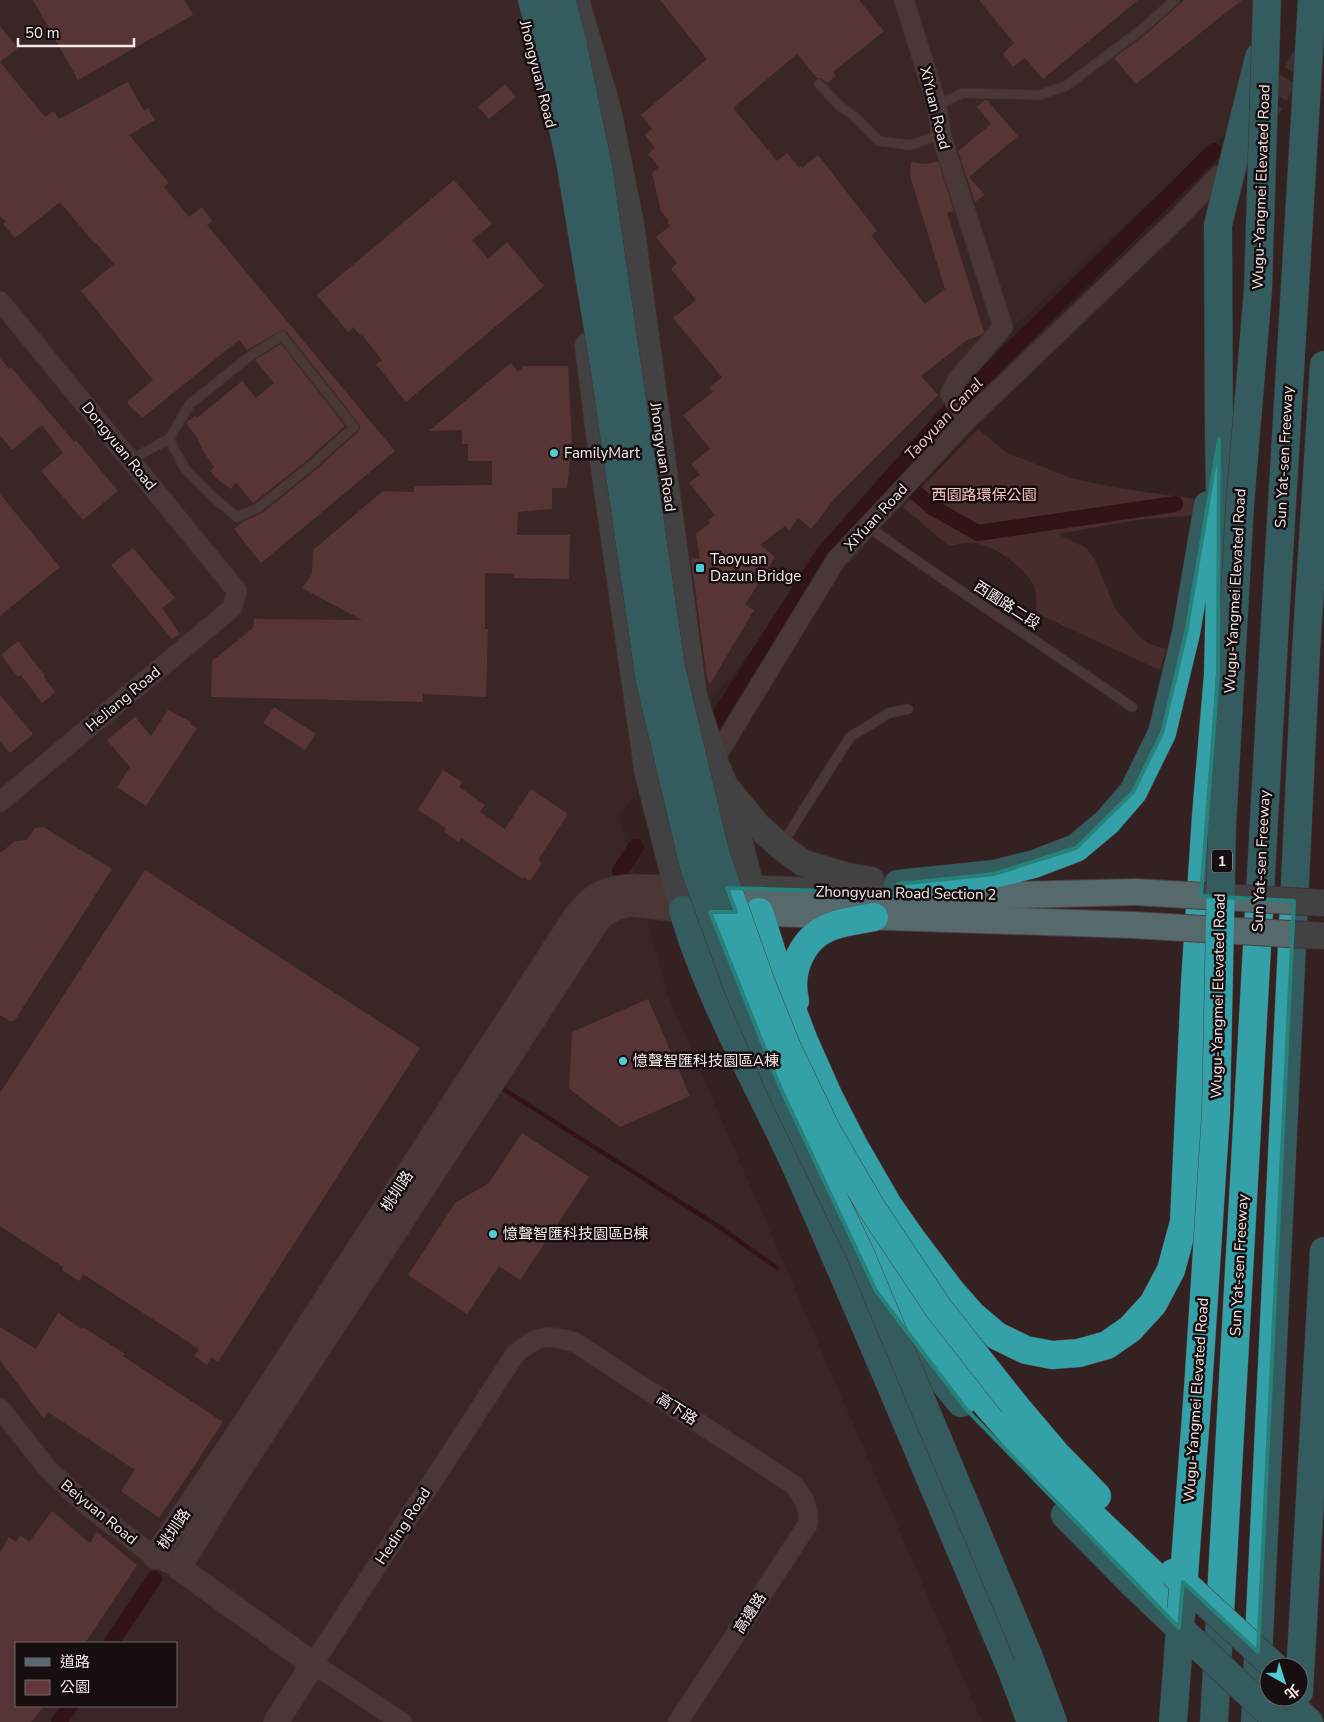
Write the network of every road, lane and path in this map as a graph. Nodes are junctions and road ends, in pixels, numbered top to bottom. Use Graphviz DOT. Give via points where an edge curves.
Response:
graph roads {
  1 [pos="520,0"];
  2 [pos="532,0"];
  3 [pos="561,0"];
  4 [pos="576,0"];
  5 [pos="904,0"];
  6 [pos="1175,0"];
  7 [pos="1267,0"];
  8 [pos="1273,0"];
  9 [pos="1312,0"];
  10 [pos="819,84"];
  11 [pos="937,105"];
  12 [pos="941,135"];
  13 [pos="1219,175"];
  14 [pos="0,301"];
  15 [pos="1324,365"];
  16 [pos="967,420"];
  17 [pos="169,439"];
  18 [pos="1219,439"];
  19 [pos="1322,447"];
  20 [pos="130,460"];
  21 [pos="867,526"];
  22 [pos="237,591"];
  23 [pos="622,598"];
  24 [pos="1132,707"];
  25 [pos="908,709"];
  26 [pos="714,760"];
  27 [pos="725,786"];
  28 [pos="0,802"];
  29 [pos="780,846"];
  30 [pos="898,884"];
  31 [pos="942,895"];
  32 [pos="680,899"];
  33 [pos="716,900"];
  34 [pos="755,900"];
  35 [pos="1324,903"];
  36 [pos="874,917"];
  37 [pos="1324,936"];
  38 [pos="804,1041"];
  39 [pos="854,1146"];
  40 [pos="798,1171"];
  41 [pos="1324,1251"];
  42 [pos="910,1305"];
  43 [pos="538,1338"];
  44 [pos="0,1408"];
  45 [pos="806,1501"];
  46 [pos="155,1556"];
  47 [pos="178,1568"];
  48 [pos="1175,1610"];
  49 [pos="1264,1657"];
  50 [pos="1301,1657"];
  51 [pos="313,1664"];
  52 [pos="1259,1676"];
  53 [pos="1309,1703"];
  54 [pos="1299,1707"];
  55 [pos="1303,1707"];
  56 [pos="1319,1715"];
  57 [pos="276,1722"];
  58 [pos="402,1722"];
  59 [pos="678,1722"];
  60 [pos="1031,1722"];
  61 [pos="1053,1722"];
  62 [pos="1173,1722"];
  63 [pos="1214,1722"];
  64 [pos="1255,1722"];
  65 [pos="1279,1722"];
  66 [pos="1298,1722"];
  1 -- 23 [label="main road, Jhongyuan Road" via="551,120 577,259"];
  2 -- 61 [label="highway, bridge" via="570,162 604,365 650,681 694,867 737,985 780,1087 859,1251"];
  3 -- 49 [label="highway, bridge" via="598,167 671,666 716,856 784,1042 827,1131 871,1207 939,1309 1057,1454 1120,1521"];
  4 -- 26 [label="main road, Jhongyuan Road" via="608,110 631,225 694,697"];
  5 -- 11 [label="street, XiYuan Road"];
  6 -- 11 [label="lane" via="1066,86 1039,95 963,93"];
  7 -- 62 [label="highway, Wugu-Yangmei Elevated Road / 1, bridge" via="1258,289 1240,504 1222,827 1216,1112"];
  8 -- 18 [label="highway" via="1218,225"];
  9 -- 63 [label="highway, Sun Yat-sen Freeway"];
  10 -- 12 [label="lane" via="879,141 910,145"];
  11 -- 12 [label="street, XiYuan Road"];
  12 -- 16 [label="street, XiYuan Road" via="1003,327 957,380 950,394"];
  13 -- 16 [label="street"];
  14 -- 20 [label="street, Dongyuan Road"];
  15 -- 19 [label="highway"];
  16 -- 21 [label="street, XiYuan Road"];
  17 -- 17 [label="lane" via="185,469 237,517 258,508 354,427 282,336 250,356 190,404"];
  17 -- 20 [label="lane"];
  18 -- 30 [label="highway" via="1182,651 1162,733 1133,792 1107,822 1076,848 1034,864 994,874"];
  18 -- 39 [label="highway" via="1218,675 1196,963 1184,1222 1171,1270 1153,1304 1130,1329 1107,1345 1079,1354 1052,1355 1026,1350 998,1336 972,1315 951,1291 888,1204"];
  19 -- 64 [label="highway" via="1305,670"];
  20 -- 22 [label="street, Dongyuan Road"];
  21 -- 24 [label="lane, 西園路二段"];
  21 -- 26 [label="street, XiYuan Road" via="836,560"];
  22 -- 28 [label="street, HeJiang Road" via="232,608"];
  23 -- 32 [label="main road, Jhongyuan Road" via="648,774"];
  23 -- 33 [label="main road" via="676,754"];
  25 -- 29 [label="lane" via="889,713 850,737"];
  26 -- 27 [label="main road, Jhongyuan Road"];
  27 -- 29 [label="main road" via="757,825"];
  27 -- 34 [label="main road, Jhongyuan Road"];
  29 -- 30 [label="main road" via="803,863 847,876"];
  30 -- 31 [label="main road"];
  31 -- 34 [label="main road, Zhongyuan Road Section 2"];
  31 -- 35 [label="main road, Zhongyuan Road Section 2, bridge" via="1136,892"];
  32 -- 33 [label="main road, Zhongyuan Road Section 2"];
  32 -- 40 [label="highway" via="688,930 717,1003"];
  32 -- 46 [label="street, 桃圳路" via="625,887 596,896 577,914 237,1436"];
  32 -- 47 [label="street, 桃圳路" via="629,904 601,916"];
  33 -- 34 [label="main road, Zhongyuan Road Section 2"];
  33 -- 42 [label="highway" via="763,1020 814,1128 876,1248"];
  34 -- 36 [label="main road, Zhongyuan Road Section 2"];
  34 -- 38 [label="highway"];
  36 -- 37 [label="main road, Zhongyuan Road Section 2, bridge" via="1133,925"];
  36 -- 38 [label="highway" via="832,926 815,936 804,948 794,968 793,994"];
  38 -- 39 [label="highway"];
  39 -- 42 [label="highway"];
  40 -- 48 [label="highway" via="858,1266 960,1402 1022,1471 1132,1583"];
  40 -- 60 [label="highway"];
  41 -- 50 [label="highway"];
  42 -- 48 [label="highway" via="964,1377 1043,1469"];
  43 -- 45 [label="street, 高下路" via="574,1342 794,1485"];
  43 -- 51 [label="street, Heding Road" via="516,1353 505,1368"];
  44 -- 46 [label="street, Beiyuan Road" via="47,1468 86,1505"];
  45 -- 59 [label="street, 高邊路" via="808,1524"];
  46 -- 47 [label="street, Beiyuan Road"];
  47 -- 51 [label="street, Beiyuan Road"];
  48 -- 52 [label="highway"];
  48 -- 65 [label="highway, bridge"];
  51 -- 57 [label="street, Heding Road"];
  51 -- 58 [label="street"];
  53 -- 56 [label="highway"];
  54 -- 66 [label="highway"];
  55 -- 56 [label="highway"];
}
